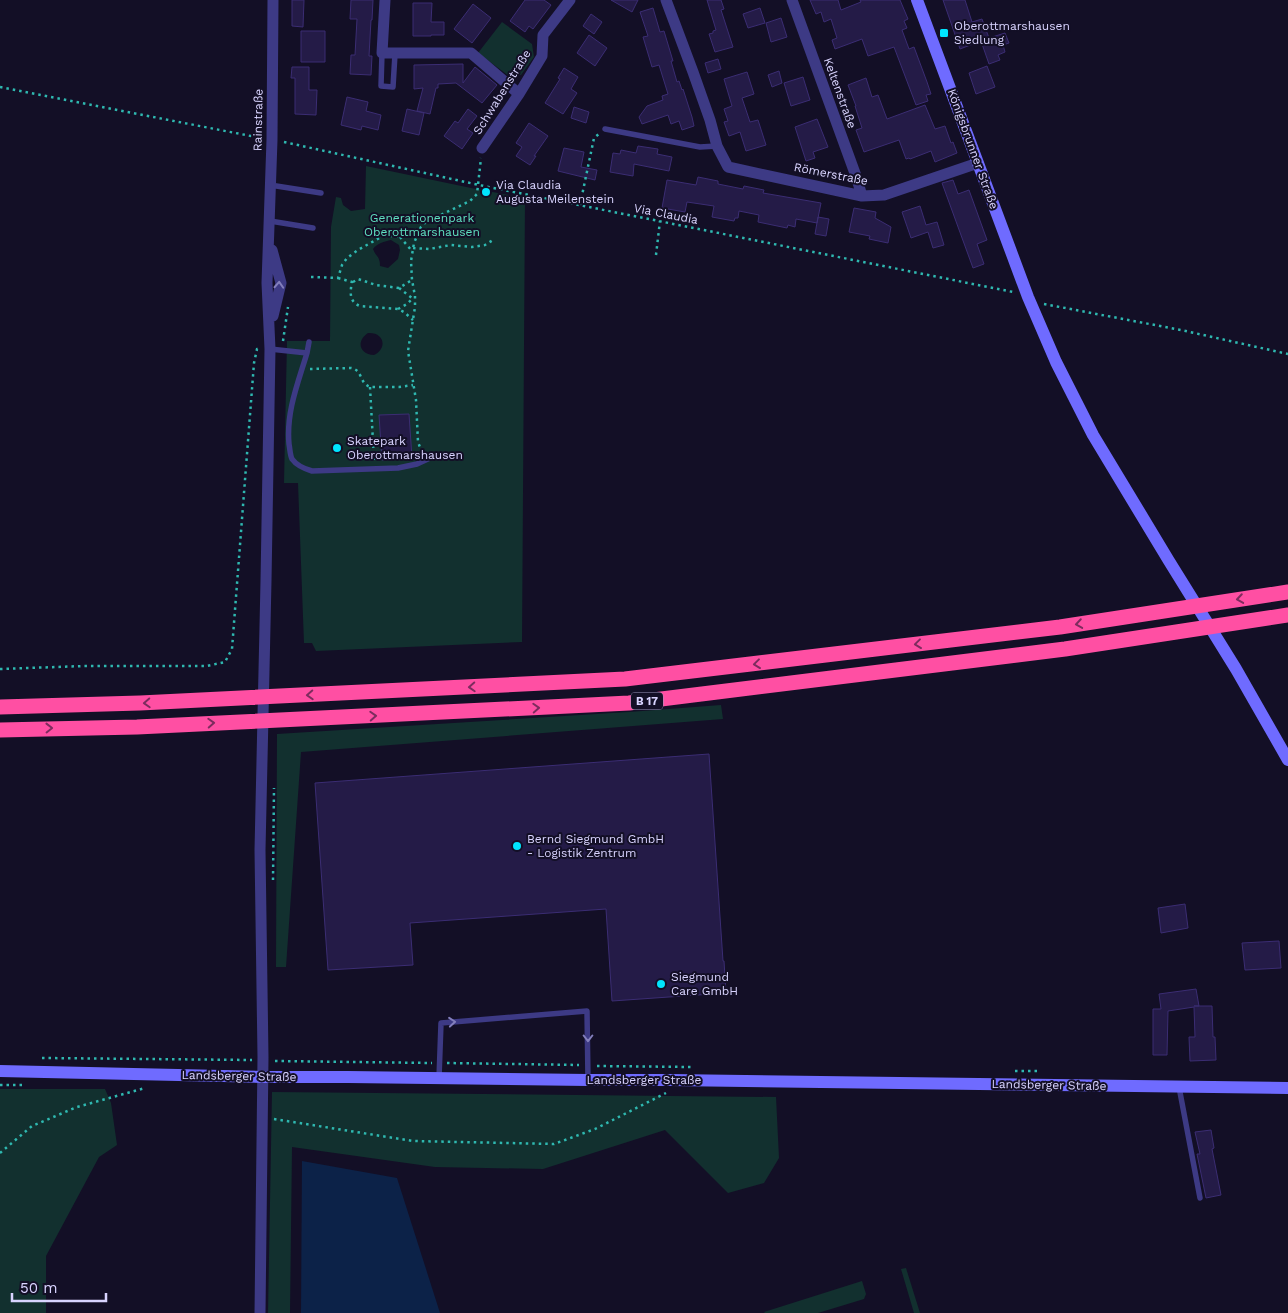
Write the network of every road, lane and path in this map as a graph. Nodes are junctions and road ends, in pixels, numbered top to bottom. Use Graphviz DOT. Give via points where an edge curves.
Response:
graph roads {
  1 [pos="273,0"];
  2 [pos="385,0"];
  3 [pos="570,0"];
  4 [pos="666,0"];
  5 [pos="792,0"];
  6 [pos="917,0"];
  7 [pos="382,53"];
  8 [pos="395,54"];
  9 [pos="0,87"];
  10 [pos="519,94"];
  11 [pos="605,129"];
  12 [pos="272,140"];
  13 [pos="717,146"];
  14 [pos="482,148"];
  15 [pos="978,163"];
  16 [pos="270,185"];
  17 [pos="478,186"];
  18 [pos="321,194"];
  19 [pos="862,196"];
  20 [pos="580,205"];
  21 [pos="270,221"];
  22 [pos="660,221"];
  23 [pos="421,227"];
  24 [pos="314,228"];
  25 [pos="400,236"];
  26 [pos="493,240"];
  27 [pos="413,250"];
  28 [pos="656,255"];
  29 [pos="311,277"];
  30 [pos="338,278"];
  31 [pos="412,280"];
  32 [pos="352,282"];
  33 [pos="399,288"];
  34 [pos="1028,297"];
  35 [pos="414,298"];
  36 [pos="398,309"];
  37 [pos="1047,312"];
  38 [pos="413,320"];
  39 [pos="309,342"];
  40 [pos="270,349"];
  41 [pos="307,353"];
  42 [pos="1288,354"];
  43 [pos="254,363"];
  44 [pos="302,370"];
  45 [pos="413,385"];
  46 [pos="370,387"];
  47 [pos="430,458"];
  48 [pos="374,469"];
  49 [pos="1288,592"];
  50 [pos="1288,615"];
  51 [pos="0,668"];
  52 [pos="0,707"];
  53 [pos="0,730"];
  54 [pos="1288,760"];
  55 [pos="35,1058"];
  56 [pos="263,1060"];
  57 [pos="439,1063"];
  58 [pos="588,1065"];
  59 [pos="671,1066"];
  60 [pos="700,1067"];
  61 [pos="0,1071"];
  62 [pos="1014,1071"];
  63 [pos="1044,1071"];
  64 [pos="263,1078"];
  65 [pos="439,1078"];
  66 [pos="588,1080"];
  67 [pos="671,1080"];
  68 [pos="150,1086"];
  69 [pos="1179,1087"];
  70 [pos="1288,1088"];
  71 [pos="263,1117"];
  72 [pos="0,1153"];
  73 [pos="1200,1198"];
  74 [pos="260,1313"];
  1 -- 12 [label="street, Rainstraße"];
  2 -- 7 [label="street"];
  3 -- 10 [label="street, Schwabenstraße" via="543,35 542,56"];
  4 -- 13 [label="street, Römerstraße"];
  5 -- 19 [label="street, Keltenstraße"];
  6 -- 15 [label="street, Königsbrunner Straße"];
  7 -- 8 [label="street"];
  7 -- 8 [label="lane" via="381,86 393,87"];
  8 -- 10 [label="street" via="471,53"];
  9 -- 12 [label="path, Via Claudia"];
  10 -- 14 [label="street, Schwabenstraße"];
  11 -- 13 [label="lane" via="700,147"];
  11 -- 20 [label="path" via="594,138"];
  12 -- 16 [label="street, Rainstraße"];
  12 -- 17 [label="path, Via Claudia"];
  13 -- 19 [label="street, Römerstraße" via="728,167"];
  14 -- 17 [label="path"];
  15 -- 19 [label="street, Römerstraße" via="884,195"];
  15 -- 34 [label="street, Königsbrunner Straße"];
  16 -- 18 [label="lane"];
  16 -- 21 [label="street, Rainstraße"];
  17 -- 20 [label="path, Via Claudia"];
  17 -- 23 [label="path" via="477,194 470,201"];
  20 -- 22 [label="path, Via Claudia"];
  21 -- 24 [label="lane"];
  21 -- 40 [label="street, Rainstraße" via="267,283"];
  22 -- 28 [label="path"];
  22 -- 34 [label="path, Via Claudia"];
  23 -- 25 [label="path"];
  23 -- 27 [label="path"];
  25 -- 27 [label="path"];
  25 -- 30 [label="path" via="381,237 358,250 347,258"];
  26 -- 27 [label="path" via="472,247 451,245"];
  27 -- 31 [label="path"];
  29 -- 30 [label="path"];
  30 -- 32 [label="path"];
  31 -- 33 [label="path"];
  31 -- 35 [label="path"];
  32 -- 33 [label="path" via="358,279"];
  32 -- 36 [label="path" via="351,294 355,304"];
  33 -- 35 [label="path"];
  34 -- 54 [label="street, Königsbrunner Straße" via="1093,435"];
  35 -- 36 [label="path"];
  35 -- 38 [label="path"];
  36 -- 38 [label="path"];
  37 -- 42 [label="path" via="1043,304"];
  38 -- 45 [label="path" via="408,351"];
  39 -- 41 [label="lane"];
  40 -- 41 [label="lane"];
  40 -- 56 [label="street, Rainstraße" via="260,850"];
  41 -- 44 [label="lane"];
  43 -- 51 [label="path" via="232,649 225,662 207,666"];
  44 -- 46 [label="path" via="356,368 364,384"];
  44 -- 48 [label="lane" via="289,415 292,460 312,471"];
  45 -- 46 [label="path"];
  45 -- 47 [label="path" via="418,442"];
  46 -- 48 [label="path"];
  47 -- 48 [label="lane" via="398,468"];
  49 -- 52 [label="highway, B 17, one-way" via="1060,627 626,679"];
  53 -- 50 [label="highway, B 17, one-way" via="629,703 1065,649"];
  55 -- 56 [label="path"];
  56 -- 57 [label="path"];
  56 -- 64 [label="street, Rainstraße"];
  57 -- 58 [label="path"];
  57 -- 58 [label="lane, one-way" via="441,1022 587,1011"];
  57 -- 65 [label="lane"];
  58 -- 59 [label="path"];
  58 -- 66 [label="lane"];
  59 -- 60 [label="path"];
  59 -- 67 [label="path"];
  61 -- 64 [label="street, Landsberger Straße"];
  62 -- 63 [label="path"];
  64 -- 65 [label="street, Landsberger Straße"];
  64 -- 71 [label="street, Rainstraße"];
  65 -- 66 [label="street, Landsberger Straße"];
  66 -- 67 [label="street, Landsberger Straße"];
  67 -- 69 [label="street, Landsberger Straße"];
  67 -- 71 [label="path" via="671,1090 595,1129 554,1144 413,1141"];
  68 -- 72 [label="path" via="77,1107 32,1126"];
  69 -- 70 [label="street, Landsberger Straße"];
  69 -- 73 [label="lane"];
  71 -- 74 [label="street, Rainstraße"];
}
